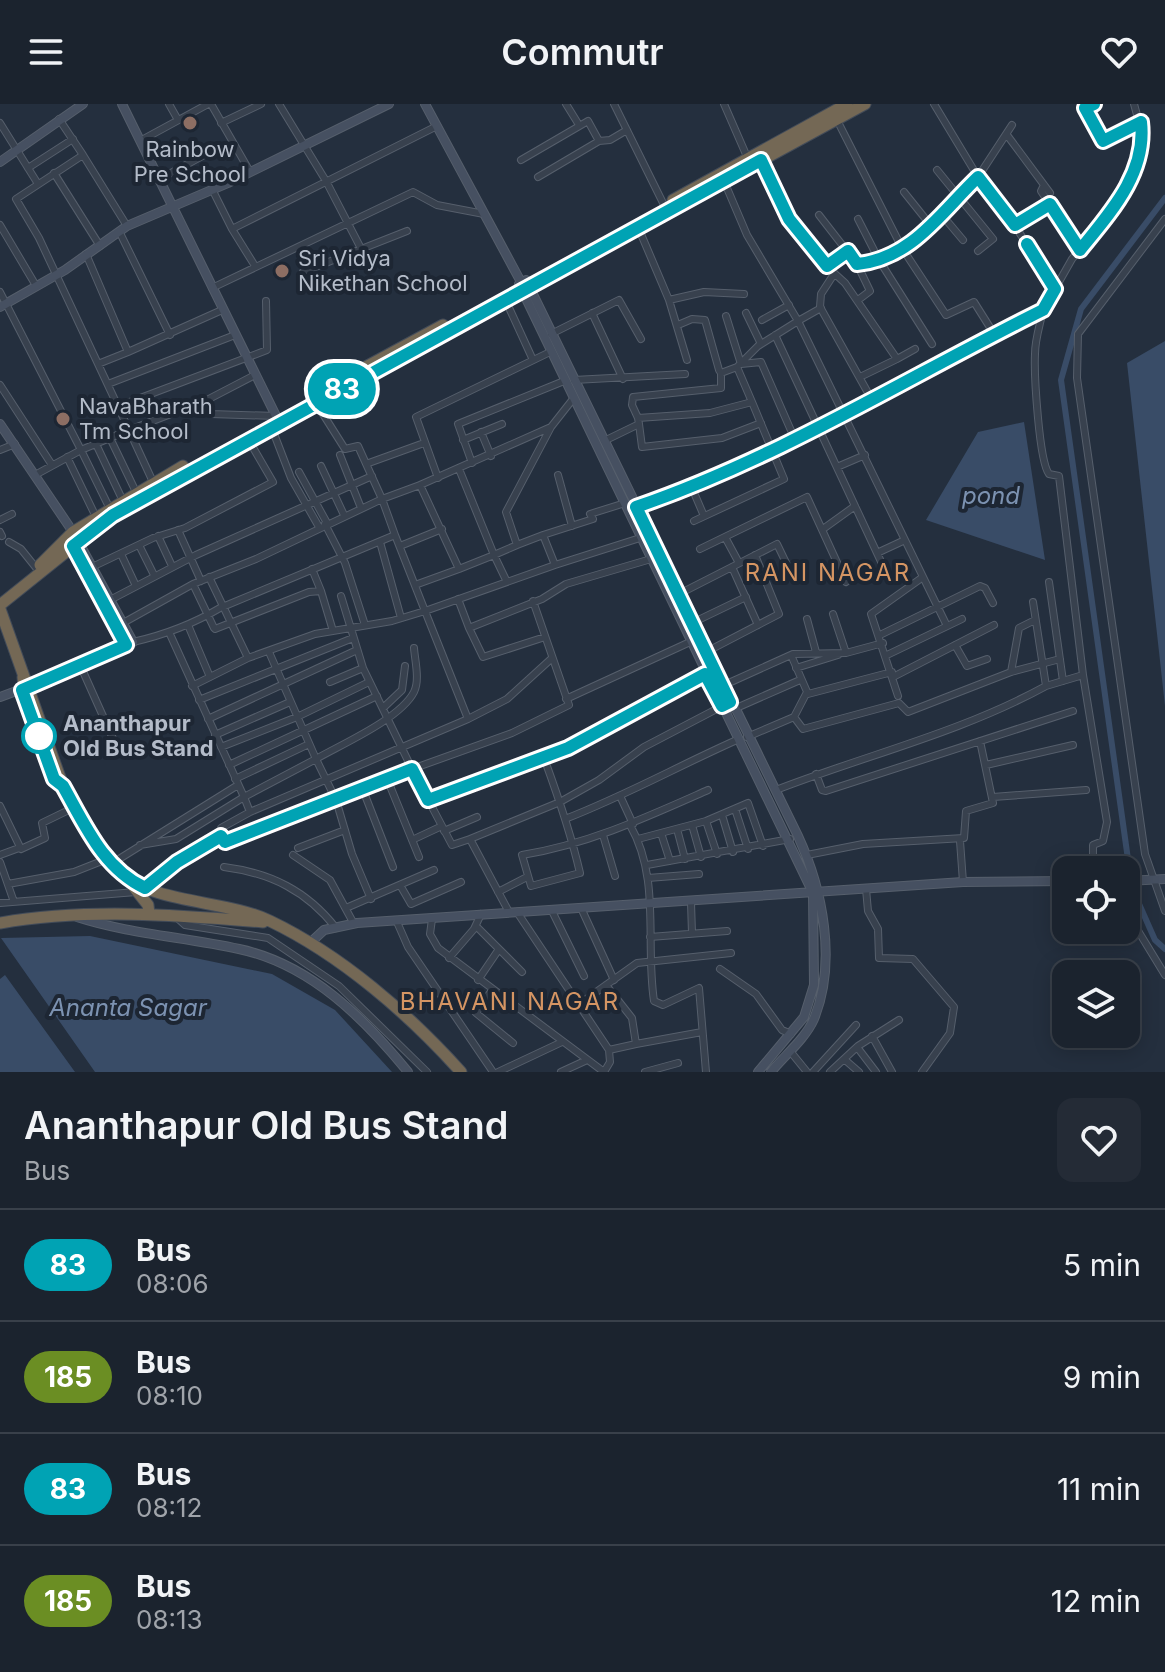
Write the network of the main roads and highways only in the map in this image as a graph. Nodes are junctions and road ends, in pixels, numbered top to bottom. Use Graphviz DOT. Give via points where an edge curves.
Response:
graph roads {
  1 [pos="847,104"];
  2 [pos="865,104"];
  3 [pos="523,284"];
  4 [pos="358,376"];
  5 [pos="275,422"];
  6 [pos="73,539"];
  7 [pos="0,598"];
  8 [pos="0,607"];
  9 [pos="141,890"];
  10 [pos="149,914"];
  11 [pos="273,922"];
  12 [pos="0,923"];
  13 [pos="400,1015"];
  14 [pos="454,1072"];
  15 [pos="461,1072"];
  1 -- 3 [label="highway"];
  2 -- 3 [label="highway"];
  3 -- 4 [label="highway"];
  3 -- 4 [label="highway" via="505,299"];
  4 -- 5 [label="highway"];
  4 -- 5 [label="highway"];
  5 -- 6 [label="highway"];
  5 -- 6 [label="highway" via="153,482 96,517"];
  6 -- 7 [label="highway"];
  6 -- 8 [label="highway"];
  8 -- 9 [label="highway" via="63,786 109,862"];
  9 -- 10 [label="highway"];
  9 -- 11 [label="highway"];
  10 -- 11 [label="highway"];
  10 -- 12 [label="highway"];
  11 -- 13 [label="highway" via="353,972"];
  13 -- 14 [label="highway"];
  13 -- 15 [label="highway"];
}
